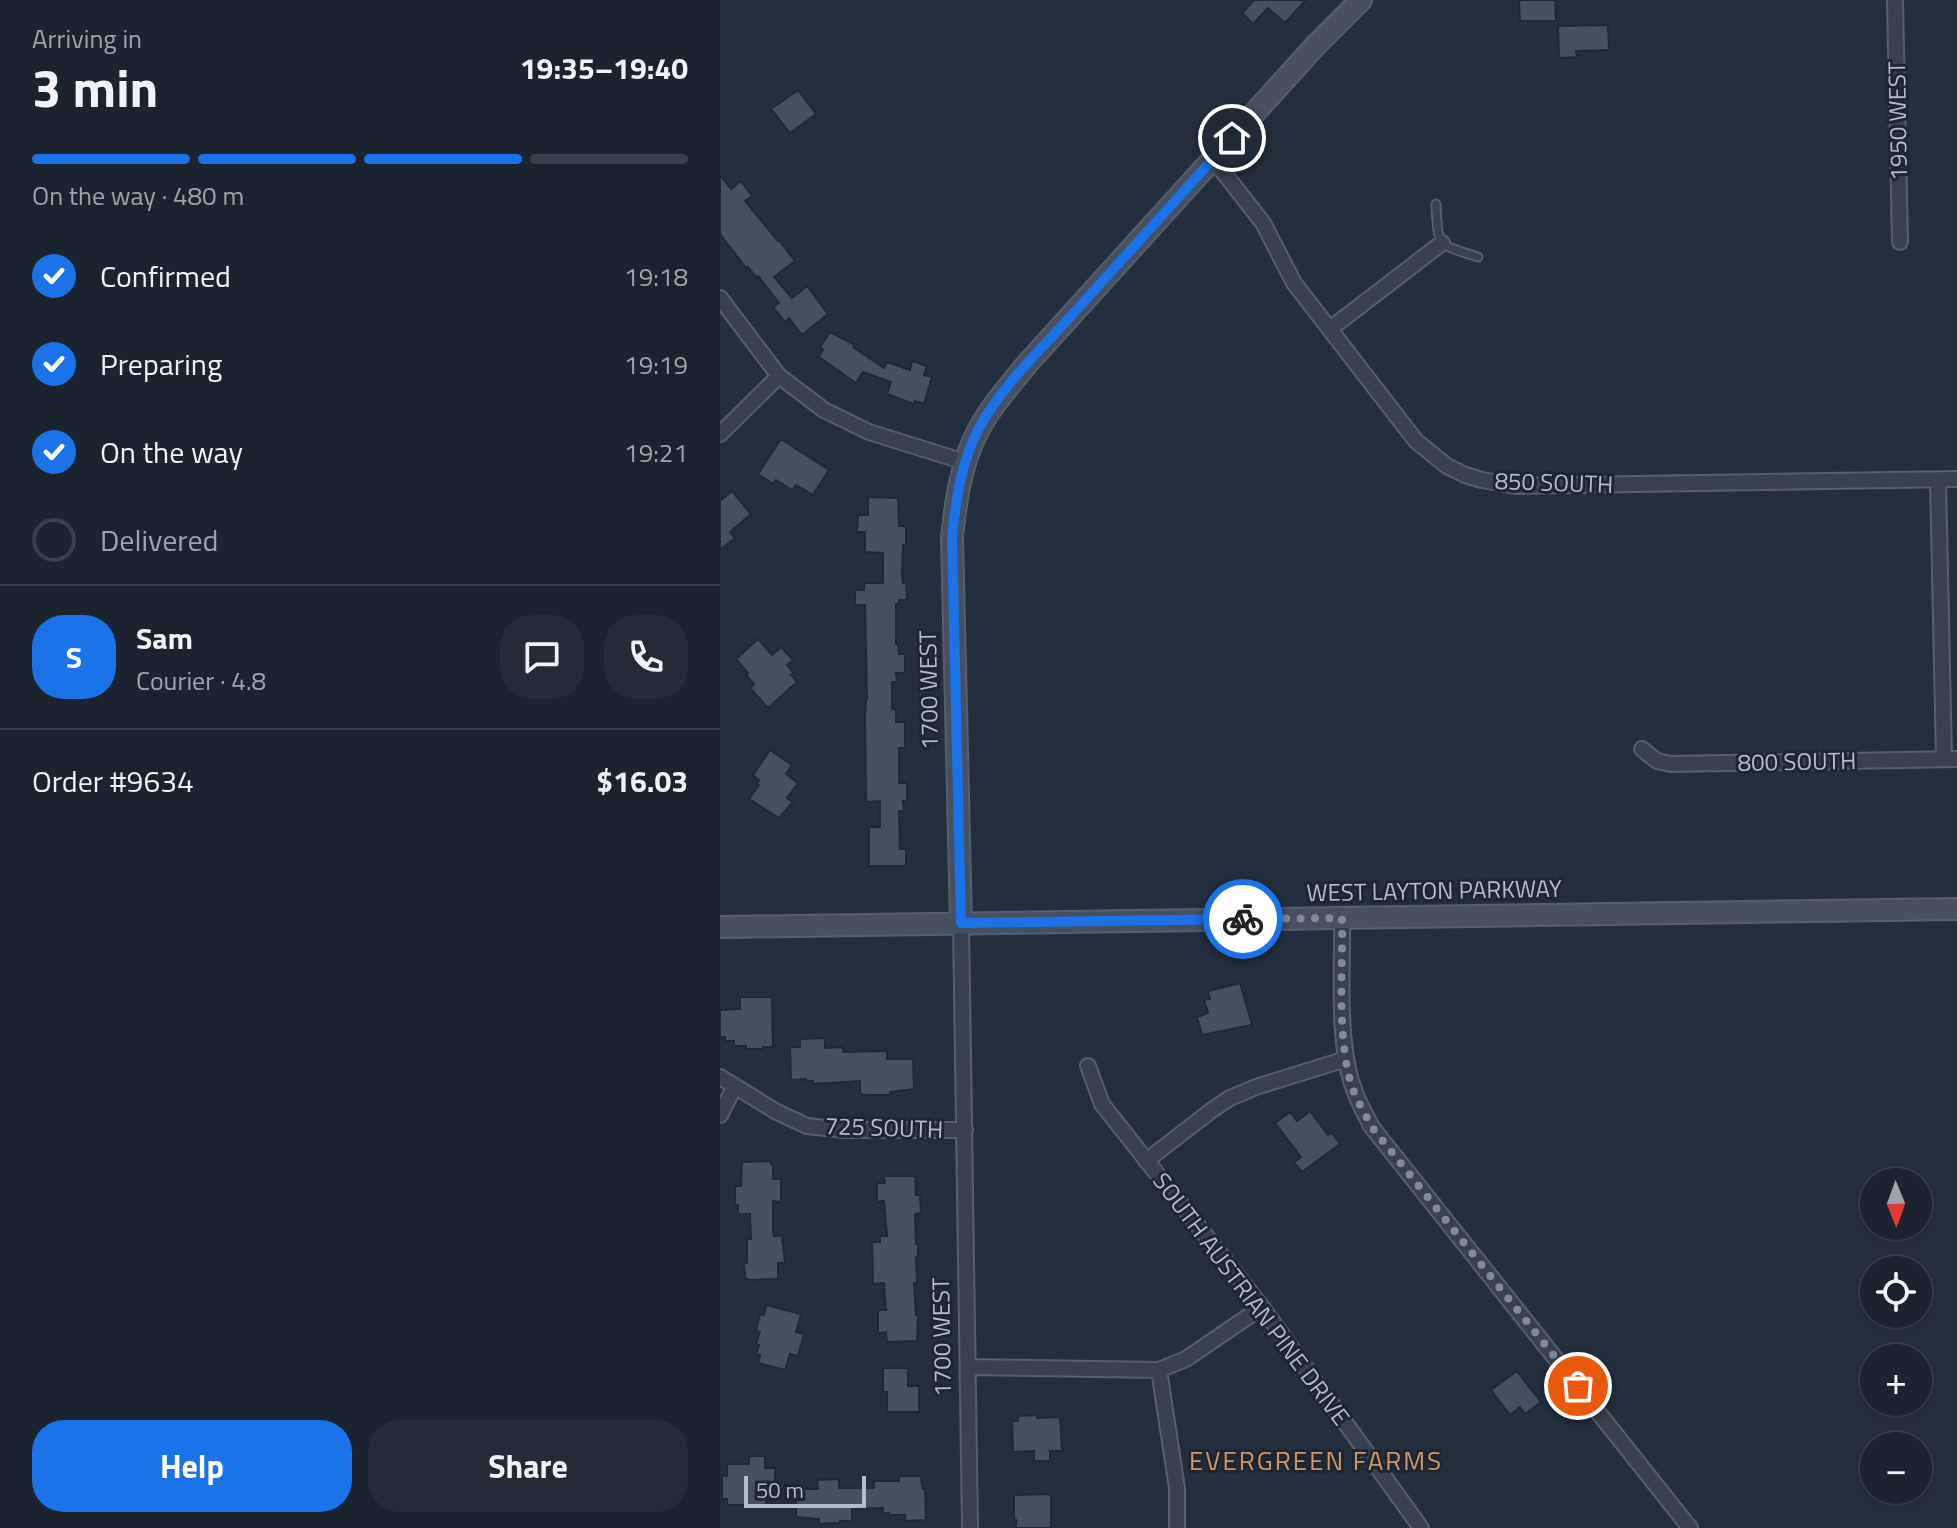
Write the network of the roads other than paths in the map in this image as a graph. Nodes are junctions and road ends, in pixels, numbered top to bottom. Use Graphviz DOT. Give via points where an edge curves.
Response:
graph roads {
  1 [pos="1361,0"];
  2 [pos="1895,0"];
  3 [pos="1213,159"];
  4 [pos="1436,204"];
  5 [pos="1900,242"];
  6 [pos="1442,243"];
  7 [pos="1478,257"];
  8 [pos="720,298"];
  9 [pos="1330,329"];
  10 [pos="779,376"];
  11 [pos="720,434"];
  12 [pos="965,462"];
  13 [pos="1957,479"];
  14 [pos="1938,480"];
  15 [pos="1642,749"];
  16 [pos="1950,759"];
  17 [pos="1957,909"];
  18 [pos="1342,918"];
  19 [pos="961,923"];
  20 [pos="720,927"];
  21 [pos="1346,1059"];
  22 [pos="1088,1066"];
  23 [pos="720,1077"];
  24 [pos="735,1086"];
  25 [pos="720,1115"];
  26 [pos="965,1130"];
  27 [pos="1146,1161"];
  28 [pos="1262,1307"];
  29 [pos="969,1367"];
  30 [pos="1159,1370"];
  31 [pos="970,1528"];
  32 [pos="1177,1528"];
  33 [pos="1421,1528"];
  34 [pos="1690,1528"];
  1 -- 3 [label="main road, 1700 WEST"];
  2 -- 5 [label="street, 1950 WEST"];
  3 -- 9 [label="street, 850 SOUTH" via="1263,223 1294,283"];
  3 -- 12 [label="main road, 1700 WEST" via="1027,364 986,417"];
  4 -- 6 [label="lane"];
  6 -- 7 [label="lane"];
  6 -- 9 [label="street"];
  8 -- 10 [label="street"];
  9 -- 14 [label="street, 850 SOUTH" via="1416,441 1447,466 1482,480 1516,486"];
  10 -- 11 [label="street"];
  10 -- 12 [label="street" via="824,410 869,432"];
  12 -- 19 [label="main road, 1700 WEST" via="952,537"];
  13 -- 14 [label="street, 850 SOUTH"];
  14 -- 16 [label="street"];
  15 -- 16 [label="street, 800 SOUTH" via="1671,764"];
  17 -- 18 [label="main road, WEST LAYTON PARKWAY"];
  18 -- 19 [label="main road, WEST LAYTON PARKWAY"];
  18 -- 21 [label="street"];
  19 -- 20 [label="main road, WEST LAYTON PARKWAY"];
  19 -- 26 [label="street, 1700 WEST"];
  21 -- 27 [label="street" via="1230,1098"];
  21 -- 34 [label="street" via="1371,1126"];
  22 -- 27 [label="street, SOUTH AUSTRIAN PINE DRIVE" via="1102,1104"];
  23 -- 24 [label="street, 725 SOUTH"];
  24 -- 25 [label="street"];
  24 -- 26 [label="street, 725 SOUTH" via="807,1126"];
  26 -- 29 [label="street, 1700 WEST"];
  27 -- 28 [label="street, SOUTH AUSTRIAN PINE DRIVE"];
  28 -- 30 [label="street" via="1186,1359"];
  28 -- 33 [label="street, SOUTH AUSTRIAN PINE DRIVE"];
  29 -- 30 [label="street"];
  29 -- 31 [label="street, 1700 WEST"];
  30 -- 32 [label="street" via="1177,1488"];
}
